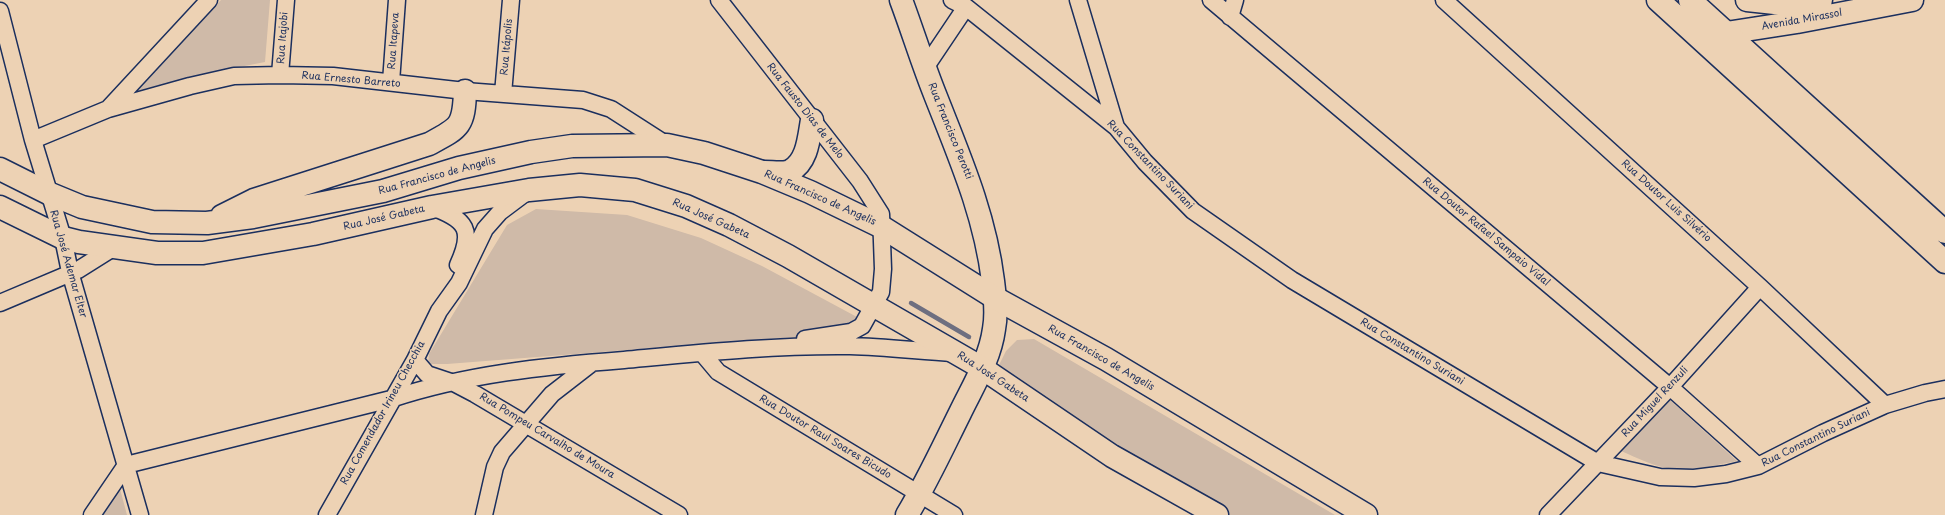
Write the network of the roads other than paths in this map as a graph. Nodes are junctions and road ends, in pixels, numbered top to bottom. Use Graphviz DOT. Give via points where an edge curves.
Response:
graph roads {
  1 [pos="209,0"];
  2 [pos="286,0"];
  3 [pos="398,0"];
  4 [pos="511,0"];
  5 [pos="719,0"];
  6 [pos="901,0"];
  7 [pos="1078,0"];
  8 [pos="1211,0"];
  9 [pos="1234,0"];
  10 [pos="1444,0"];
  11 [pos="1658,0"];
  12 [pos="1690,0"];
  13 [pos="1747,0"];
  14 [pos="1821,0"];
  15 [pos="1912,0"];
  16 [pos="959,3"];
  17 [pos="0,11"];
  18 [pos="1230,17"];
  19 [pos="1691,30"];
  20 [pos="1726,33"];
  21 [pos="4,48"];
  22 [pos="925,68"];
  23 [pos="280,75"];
  24 [pos="391,82"];
  25 [pos="465,91"];
  26 [pos="503,94"];
  27 [pos="108,109"];
  28 [pos="812,120"];
  29 [pos="1116,127"];
  30 [pos="33,140"];
  31 [pos="667,145"];
  32 [pos="0,168"];
  33 [pos="762,172"];
  34 [pos="530,190"];
  35 [pos="48,193"];
  36 [pos="0,207"];
  37 [pos="432,207"];
  38 [pos="207,223"];
  39 [pos="882,227"];
  40 [pos="1945,232"];
  41 [pos="63,238"];
  42 [pos="113,248"];
  43 [pos="1945,262"];
  44 [pos="70,272"];
  45 [pos="1760,287"];
  46 [pos="995,298"];
  47 [pos="0,303"];
  48 [pos="874,305"];
  49 [pos="439,311"];
  50 [pos="734,351"];
  51 [pos="702,353"];
  52 [pos="955,353"];
  53 [pos="415,360"];
  54 [pos="593,362"];
  55 [pos="982,368"];
  56 [pos="454,383"];
  57 [pos="1670,387"];
  58 [pos="1945,389"];
  59 [pos="391,400"];
  60 [pos="1884,405"];
  61 [pos="527,424"];
  62 [pos="1598,463"];
  63 [pos="126,466"];
  64 [pos="1758,466"];
  65 [pos="920,495"];
  66 [pos="92,515"];
  67 [pos="140,515"];
  68 [pos="327,515"];
  69 [pos="484,515"];
  70 [pos="679,515"];
  71 [pos="907,515"];
  72 [pos="954,515"];
  73 [pos="1217,515"];
  74 [pos="1366,515"];
  75 [pos="1548,515"];
  1 -- 27 [label="street"];
  2 -- 23 [label="street, Rua Itajobi"];
  3 -- 24 [label="street, Rua Itapeva"];
  4 -- 26 [label="street, Rua Itápolis"];
  5 -- 28 [label="street, Rua Fausto Dias de Melo"];
  6 -- 22 [label="main road, Rua Francisco Perotti"];
  7 -- 29 [label="street"];
  8 -- 18 [label="street, Rua Doutor Rafael Sampaio Vidal"];
  9 -- 18 [label="street"];
  10 -- 45 [label="street, Rua Doutor Luis Silvério"];
  11 -- 19 [label="main road"];
  12 -- 20 [label="main road"];
  13 -- 14 [label="main road, Avenida Mirassol" via="1784,4"];
  15 -- 20 [label="main road, Avenida Mirassol"];
  16 -- 22 [label="street"];
  16 -- 29 [label="street, Rua Constantino Suriani"];
  17 -- 21 [label="street, Rua José Ademar Elter"];
  18 -- 57 [label="street, Rua Doutor Rafael Sampaio Vidal"];
  19 -- 20 [label="main road, Avenida Mirassol"];
  19 -- 43 [label="main road"];
  20 -- 40 [label="main road"];
  21 -- 30 [label="street, Rua José Ademar Elter"];
  22 -- 46 [label="main road, Rua Francisco Perotti" via="965,168 984,231"];
  23 -- 24 [label="street, Rua Ernesto Barreto" via="333,76"];
  23 -- 27 [label="street, Rua Ernesto Barreto" via="234,76"];
  24 -- 25 [label="street, Rua Ernesto Barreto"];
  25 -- 26 [label="street, Rua Ernesto Barreto"];
  25 -- 38 [label="main road" via="464,117 451,133 428,144 254,200"];
  26 -- 31 [label="street, Rua Ernesto Barreto" via="583,100 611,109"];
  27 -- 30 [label="street, Rua Ernesto Barreto"];
  28 -- 33 [label="main road" via="808,144 799,163 790,171"];
  28 -- 39 [label="street, Rua Fausto Dias de Melo" via="860,180 881,214"];
  29 -- 62 [label="street, Rua Constantino Suriani" via="1175,194 1193,211 1220,230 1292,280"];
  30 -- 35 [label="street, Rua José Ademar Elter"];
  31 -- 33 [label="main road, Rua Francisco de Angelis" via="704,153"];
  31 -- 38 [label="main road, Rua Francisco de Angelis" via="572,146 531,152 459,168 383,191 253,217"];
  32 -- 35 [label="main road, Rua Francisco de Angelis"];
  33 -- 39 [label="main road, Rua Francisco de Angelis"];
  34 -- 37 [label="main road, Rua José Gabeta"];
  34 -- 48 [label="main road, Rua José Gabeta" via="580,185 635,190 686,206 788,256"];
  34 -- 49 [label="street, Rua Comendador Irineu Checchia" via="500,212 486,229 459,283"];
  35 -- 38 [label="main road, Rua Francisco de Angelis" via="82,207 152,222"];
  35 -- 41 [label="street, Rua José Ademar Elter"];
  36 -- 41 [label="main road, Rua José Gabeta"];
  37 -- 42 [label="main road, Rua José Gabeta" via="313,234 204,253 157,253"];
  37 -- 49 [label="street, Rua Comendador Irineu Checchia" via="459,220 467,234 463,254 446,288"];
  39 -- 46 [label="main road, Rua Francisco de Angelis"];
  39 -- 48 [label="street, Rua Fausto Dias de Melo" via="881,292"];
  41 -- 42 [label="main road, Rua José Gabeta"];
  41 -- 44 [label="street, Rua José Ademar Elter"];
  42 -- 44 [label="street" via="88,265"];
  44 -- 47 [label="street"];
  44 -- 63 [label="street, Rua José Ademar Elter"];
  45 -- 57 [label="street, Rua Miguel Renzuli"];
  45 -- 60 [label="street, Rua Doutor Luis Silvério"];
  46 -- 55 [label="main road, Rua Francisco Perotti" via="995,328"];
  46 -- 74 [label="main road, Rua Francisco de Angelis" via="1106,359"];
  48 -- 50 [label="street, Rua Fausto Dias de Melo" via="862,326 851,332"];
  48 -- 52 [label="main road, Rua José Gabeta"];
  49 -- 53 [label="street, Rua Comendador Irineu Checchia"];
  50 -- 51 [label="street"];
  50 -- 52 [label="street" via="850,346"];
  51 -- 54 [label="street"];
  51 -- 65 [label="street, Rua Doutor Raul Soares Bicudo" via="718,372"];
  52 -- 55 [label="main road, Rua José Gabeta"];
  53 -- 56 [label="street, Rua Pompeu Carvalho de Moura" via="427,374"];
  53 -- 59 [label="street, Rua Comendador Irineu Checchia"];
  54 -- 56 [label="street" via="492,374"];
  54 -- 61 [label="street" via="552,394"];
  55 -- 65 [label="main road, Rua Francisco Perotti"];
  55 -- 73 [label="main road, Rua José Gabeta" via="1112,456"];
  56 -- 59 [label="street" via="418,390"];
  56 -- 61 [label="street, Rua Pompeu Carvalho de Moura"];
  57 -- 62 [label="street, Rua Miguel Renzuli"];
  57 -- 64 [label="street, Rua Doutor Rafael Sampaio Vidal"];
  58 -- 60 [label="street, Rua Constantino Suriani"];
  59 -- 63 [label="street"];
  59 -- 68 [label="street, Rua Comendador Irineu Checchia"];
  60 -- 64 [label="street, Rua Constantino Suriani"];
  61 -- 69 [label="street" via="502,452 495,467"];
  61 -- 70 [label="street, Rua Pompeu Carvalho de Moura"];
  62 -- 64 [label="street, Rua Constantino Suriani" via="1660,477 1694,478"];
  62 -- 75 [label="street, Rua Miguel Renzuli"];
  63 -- 66 [label="street"];
  63 -- 67 [label="street, Rua José Ademar Elter"];
  65 -- 71 [label="main road, Rua Francisco Perotti"];
  65 -- 72 [label="street, Rua Doutor Raul Soares Bicudo"];
}
